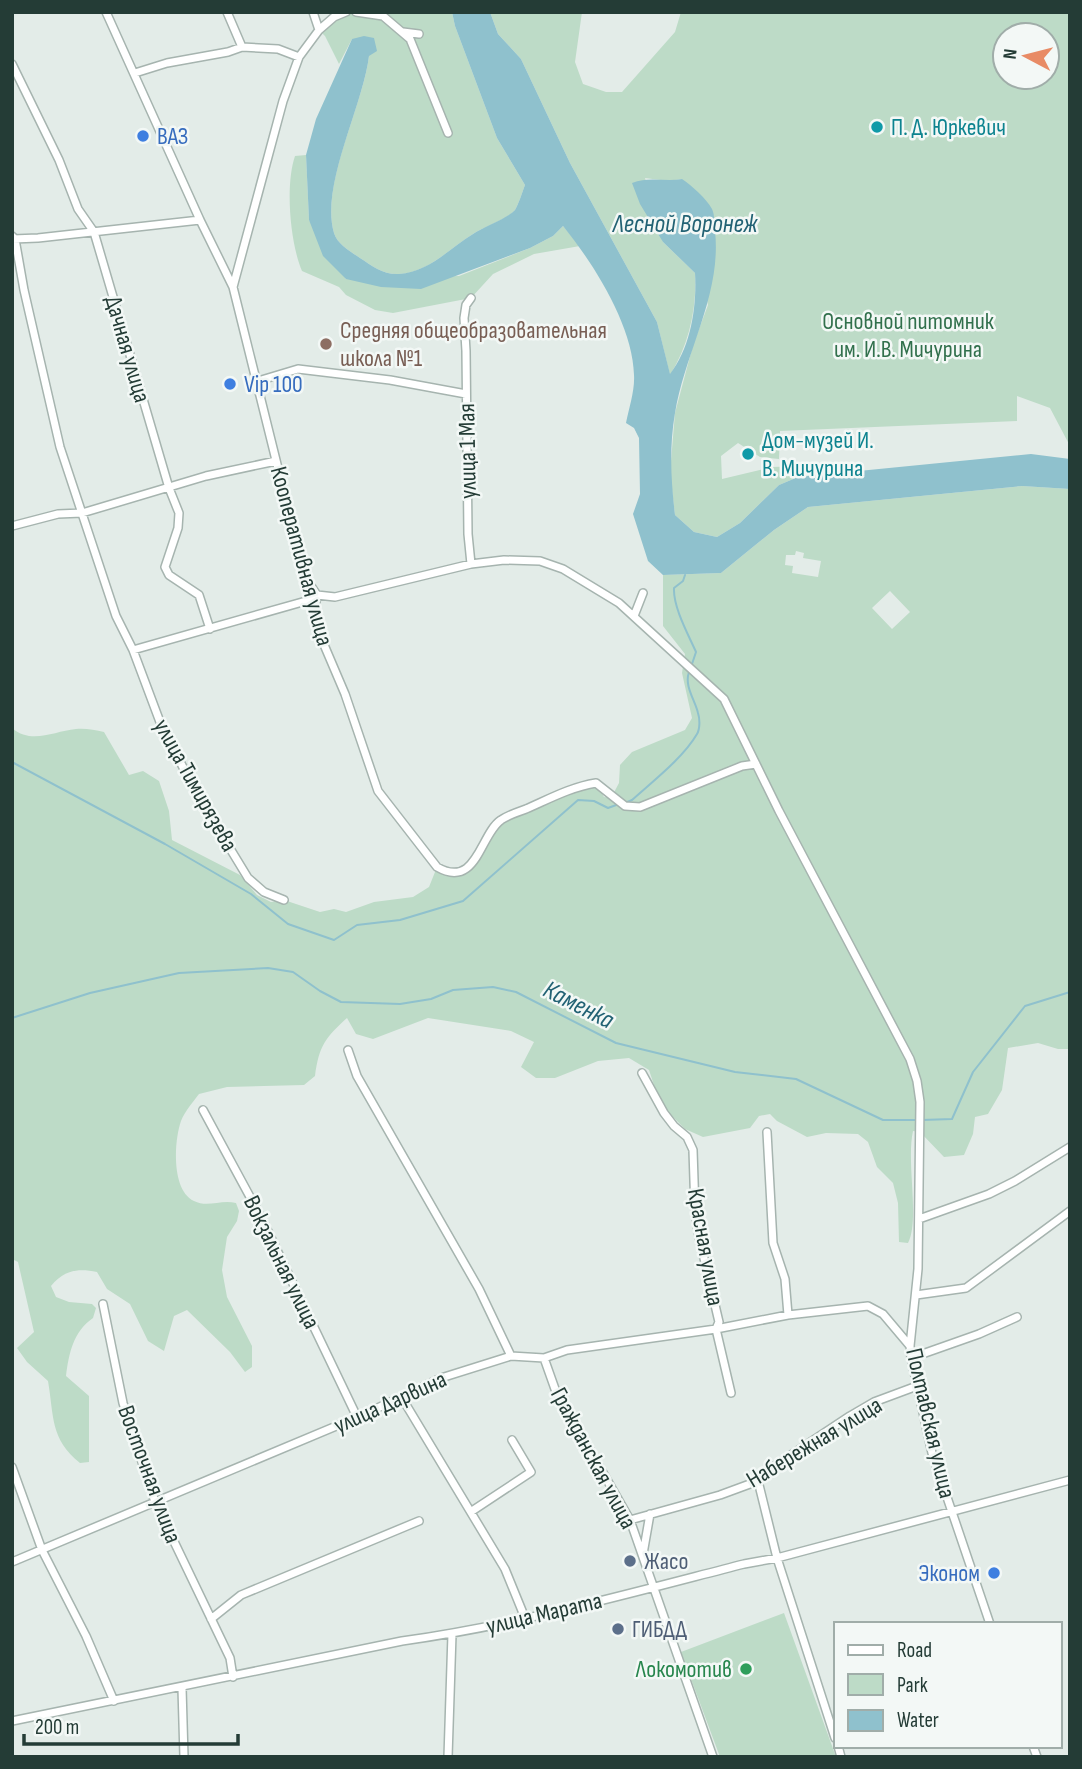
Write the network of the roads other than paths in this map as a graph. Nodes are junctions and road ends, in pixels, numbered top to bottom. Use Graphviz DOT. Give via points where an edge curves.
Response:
graph roads {
  1 [pos="106,12"];
  2 [pos="227,12"];
  3 [pos="313,12"];
  4 [pos="346,12"];
  5 [pos="356,12"];
  6 [pos="319,30"];
  7 [pos="403,32"];
  8 [pos="419,34"];
  9 [pos="242,47"];
  10 [pos="299,57"];
  11 [pos="13,69"];
  12 [pos="135,73"];
  13 [pos="448,133"];
  14 [pos="200,220"];
  15 [pos="94,232"];
  16 [pos="13,238"];
  17 [pos="233,287"];
  18 [pos="471,298"];
  19 [pos="258,381"];
  20 [pos="466,394"];
  21 [pos="276,461"];
  22 [pos="169,488"];
  23 [pos="82,513"];
  24 [pos="12,526"];
  25 [pos="471,564"];
  26 [pos="643,593"];
  27 [pos="317,595"];
  28 [pos="634,616"];
  29 [pos="210,629"];
  30 [pos="133,650"];
  31 [pos="756,764"];
  32 [pos="284,900"];
  33 [pos="348,1050"];
  34 [pos="642,1073"];
  35 [pos="203,1110"];
  36 [pos="767,1132"];
  37 [pos="1070,1147"];
  38 [pos="1070,1211"];
  39 [pos="919,1220"];
  40 [pos="916,1295"];
  41 [pos="103,1304"];
  42 [pos="788,1314"];
  43 [pos="1017,1317"];
  44 [pos="716,1329"];
  45 [pos="910,1346"];
  46 [pos="510,1356"];
  47 [pos="544,1358"];
  48 [pos="911,1359"];
  49 [pos="917,1386"];
  50 [pos="731,1393"];
  51 [pos="402,1398"];
  52 [pos="357,1417"];
  53 [pos="512,1440"];
  54 [pos="12,1468"];
  55 [pos="1070,1480"];
  56 [pos="758,1481"];
  57 [pos="155,1502"];
  58 [pos="472,1511"];
  59 [pos="951,1512"];
  60 [pos="650,1514"];
  61 [pos="630,1520"];
  62 [pos="419,1521"];
  63 [pos="42,1550"];
  64 [pos="642,1554"];
  65 [pos="777,1558"];
  66 [pos="12,1562"];
  67 [pos="653,1587"];
  68 [pos="525,1618"];
  69 [pos="211,1619"];
  70 [pos="989,1622"];
  71 [pos="452,1634"];
  72 [pos="233,1677"];
  73 [pos="182,1688"];
  74 [pos="114,1701"];
  75 [pos="12,1721"];
  76 [pos="834,1735"];
  77 [pos="184,1757"];
  78 [pos="448,1757"];
  79 [pos="713,1757"];
  1 -- 12 [label="street, Кооперативная улица"];
  2 -- 9 [label="street"];
  3 -- 6 [label="street"];
  4 -- 6 [label="street"];
  5 -- 7 [label="street" via="383,16"];
  6 -- 10 [label="street"];
  7 -- 8 [label="street"];
  7 -- 13 [label="street" via="410,39"];
  9 -- 10 [label="street" via="278,49"];
  9 -- 12 [label="street"];
  10 -- 17 [label="street"];
  11 -- 15 [label="street, Дачная улица" via="78,209"];
  12 -- 14 [label="street, Кооперативная улица"];
  14 -- 15 [label="street, улица Тимирязева"];
  14 -- 17 [label="street, Кооперативная улица"];
  15 -- 16 [label="street, улица Тимирязева"];
  15 -- 22 [label="street, Дачная улица"];
  16 -- 23 [label="street, улица Тимирязева" via="60,447"];
  17 -- 19 [label="street, Кооперативная улица"];
  18 -- 20 [label="street, улица 1 Мая" via="464,318"];
  19 -- 20 [label="street" via="298,369"];
  19 -- 21 [label="street, Кооперативная улица"];
  20 -- 25 [label="street, улица 1 Мая"];
  21 -- 22 [label="street"];
  21 -- 27 [label="street, Кооперативная улица" via="305,577"];
  22 -- 23 [label="street"];
  22 -- 29 [label="street, Дачная улица" via="179,513 165,567 169,575 199,595"];
  23 -- 24 [label="street"];
  23 -- 30 [label="street, улица Тимирязева" via="116,616"];
  25 -- 27 [label="street" via="335,597"];
  25 -- 28 [label="street" via="540,561 582,578"];
  26 -- 28 [label="street"];
  27 -- 29 [label="street"];
  27 -- 31 [label="street, Кооперативная улица" via="319,633 379,791 437,867 446,872 459,871 477,859 500,820 579,786 596,783 625,806 640,807"];
  28 -- 31 [label="street, Полтавская улица" via="724,699"];
  29 -- 30 [label="street"];
  30 -- 32 [label="street, улица Тимирязева" via="160,722 248,878 264,892"];
  31 -- 39 [label="street, Полтавская улица" via="910,1059 920,1102"];
  33 -- 46 [label="street" via="357,1076 478,1289"];
  34 -- 44 [label="street, Красная улица" via="664,1113 693,1150 695,1211 719,1322"];
  35 -- 52 [label="street, Вокзальная улица" via="262,1219"];
  36 -- 42 [label="street" via="773,1243 786,1279"];
  37 -- 39 [label="street" via="998,1189"];
  38 -- 40 [label="street" via="965,1288"];
  39 -- 40 [label="street, Полтавская улица"];
  40 -- 45 [label="street, Полтавская улица"];
  41 -- 57 [label="street, Восточная улица" via="123,1403"];
  42 -- 44 [label="street, улица Дарвина"];
  42 -- 45 [label="street, улица Дарвина" via="868,1306 883,1314"];
  43 -- 48 [label="street"];
  44 -- 47 [label="street, улица Дарвина" via="567,1350"];
  44 -- 50 [label="street, Красная улица"];
  45 -- 48 [label="street, Полтавская улица"];
  46 -- 47 [label="street, улица Дарвина"];
  46 -- 51 [label="street, улица Дарвина" via="441,1378"];
  47 -- 61 [label="street, Гражданская улица" via="555,1389"];
  48 -- 49 [label="street, Полтавская улица"];
  49 -- 56 [label="street, Набережная улица" via="850,1416"];
  49 -- 59 [label="street, Полтавская улица"];
  51 -- 52 [label="street, улица Дарвина"];
  51 -- 58 [label="street"];
  52 -- 57 [label="street, улица Дарвина"];
  53 -- 58 [label="street" via="531,1472"];
  54 -- 63 [label="street"];
  55 -- 59 [label="street, улица Марата"];
  56 -- 60 [label="street, Набережная улица"];
  56 -- 65 [label="street"];
  57 -- 63 [label="street, улица Дарвина"];
  57 -- 69 [label="street, Восточная улица"];
  58 -- 68 [label="street" via="505,1569"];
  59 -- 65 [label="street, улица Марата"];
  59 -- 70 [label="street, Полтавская улица"];
  60 -- 61 [label="street, Набережная улица"];
  60 -- 64 [label="street"];
  61 -- 64 [label="street, Гражданская улица"];
  62 -- 69 [label="street" via="241,1595"];
  63 -- 66 [label="street, улица Дарвина"];
  63 -- 74 [label="street"];
  64 -- 67 [label="street, Гражданская улица"];
  65 -- 67 [label="street, улица Марата"];
  65 -- 76 [label="street"];
  67 -- 68 [label="street, улица Марата"];
  67 -- 79 [label="street, Гражданская улица"];
  68 -- 71 [label="street, улица Марата"];
  69 -- 72 [label="street, Восточная улица" via="230,1658"];
  71 -- 72 [label="street, улица Марата"];
  71 -- 78 [label="street"];
  72 -- 73 [label="street, улица Марата"];
  73 -- 74 [label="street, улица Марата"];
  73 -- 77 [label="street"];
  74 -- 75 [label="street, улица Марата"];
}
